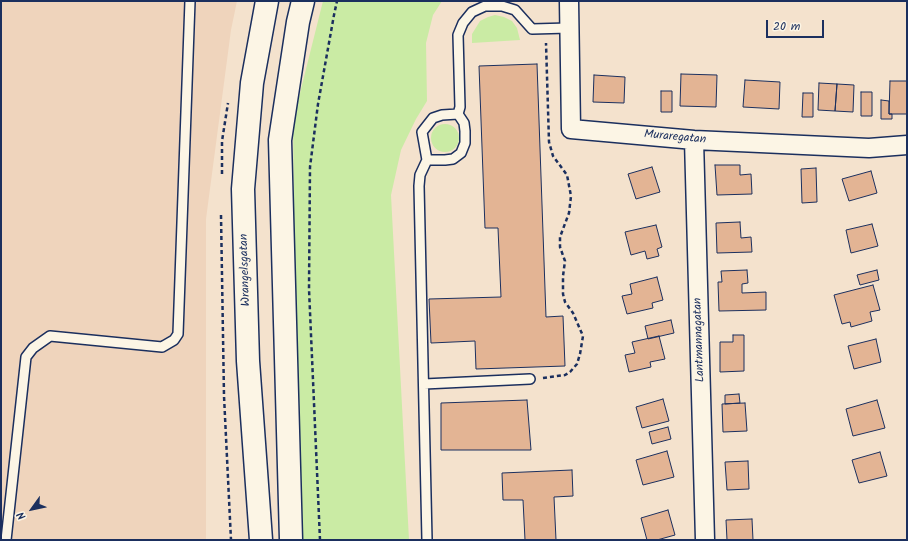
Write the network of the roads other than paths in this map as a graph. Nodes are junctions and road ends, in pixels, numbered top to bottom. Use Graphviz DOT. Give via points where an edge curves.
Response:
graph roads {
  1 [pos="190,1"];
  2 [pos="267,1"];
  3 [pos="303,1"];
  4 [pos="569,1"];
  5 [pos="569,28"];
  6 [pos="458,114"];
  7 [pos="694,140"];
  8 [pos="907,145"];
  9 [pos="427,160"];
  10 [pos="530,379"];
  11 [pos="424,384"];
  12 [pos="6,540"];
  13 [pos="261,540"];
  14 [pos="291,540"];
  15 [pos="427,540"];
  16 [pos="705,540"];
  1 -- 12 [label="lane" via="178,334 174,340 162,347 50,336 33,348 26,358"];
  2 -- 13 [label="main road, Wrangelsgatan" via="252,83 243,188 248,361"];
  3 -- 14 [label="main road" via="280,140"];
  4 -- 5 [label="street, Muraregatan"];
  5 -- 6 [label="lane" via="532,29 516,10 502,6 485,6 472,12 458,35"];
  5 -- 7 [label="street, Muraregatan" via="571,129"];
  6 -- 9 [label="lane" via="442,115 426,125 422,132"];
  6 -- 9 [label="lane" via="465,130 461,153 454,159"];
  7 -- 8 [label="street, Muraregatan" via="869,148"];
  7 -- 16 [label="street, Lantmannagatan"];
  9 -- 11 [label="lane" via="420,175 419,186"];
  10 -- 11 [label="lane"];
  11 -- 15 [label="lane"];
}
